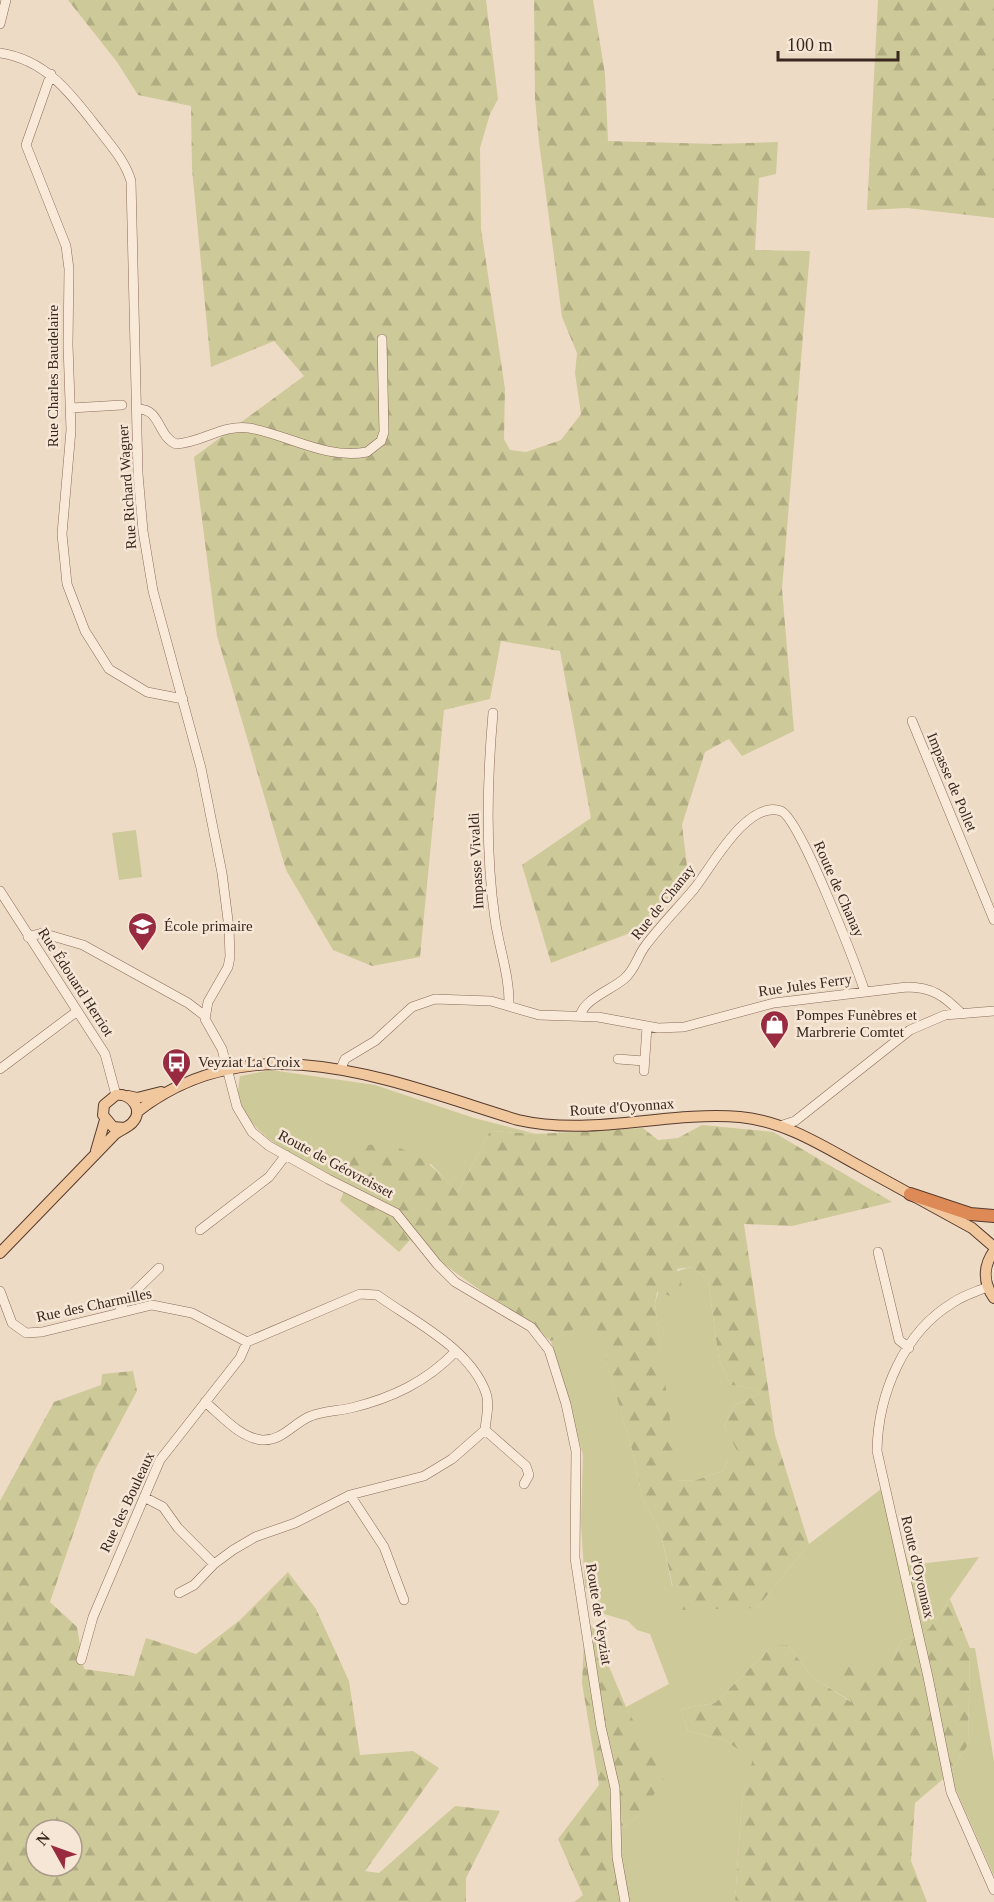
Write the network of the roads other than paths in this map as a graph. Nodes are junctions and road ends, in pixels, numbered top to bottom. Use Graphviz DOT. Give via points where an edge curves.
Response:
graph roads {
  1 [pos="6,0"];
  2 [pos="0,24"];
  3 [pos="0,53"];
  4 [pos="51,74"];
  5 [pos="382,339"];
  6 [pos="122,405"];
  7 [pos="71,408"];
  8 [pos="137,409"];
  9 [pos="183,699"];
  10 [pos="493,713"];
  11 [pos="912,721"];
  12 [pos="772,809"];
  13 [pos="0,891"];
  14 [pos="994,920"];
  15 [pos="28,937"];
  16 [pos="865,992"];
  17 [pos="508,1006"];
  18 [pos="994,1011"];
  19 [pos="76,1012"];
  20 [pos="961,1013"];
  21 [pos="205,1016"];
  22 [pos="580,1016"];
  23 [pos="647,1026"];
  24 [pos="618,1059"];
  25 [pos="341,1068"];
  26 [pos="0,1069"];
  27 [pos="226,1069"];
  28 [pos="173,1089"];
  29 [pos="116,1095"];
  30 [pos="128,1096"];
  31 [pos="137,1112"];
  32 [pos="105,1120"];
  33 [pos="796,1120"];
  34 [pos="780,1126"];
  35 [pos="125,1128"];
  36 [pos="806,1137"];
  37 [pos="286,1155"];
  38 [pos="92,1160"];
  39 [pos="910,1194"];
  40 [pos="994,1216"];
  41 [pos="200,1230"];
  42 [pos="994,1249"];
  43 [pos="878,1252"];
  44 [pos="0,1253"];
  45 [pos="159,1268"];
  46 [pos="987,1287"];
  47 [pos="0,1290"];
  48 [pos="994,1298"];
  49 [pos="119,1312"];
  50 [pos="539,1334"];
  51 [pos="247,1342"];
  52 [pos="909,1348"];
  53 [pos="455,1352"];
  54 [pos="205,1402"];
  55 [pos="484,1430"];
  56 [pos="524,1484"];
  57 [pos="350,1495"];
  58 [pos="144,1497"];
  59 [pos="214,1564"];
  60 [pos="179,1593"];
  61 [pos="404,1600"];
  62 [pos="81,1660"];
  63 [pos="994,1890"];
  64 [pos="625,1902"];
  1 -- 2 [label="street"];
  3 -- 4 [label="street, Rue Richard Wagner" via="24,59"];
  4 -- 7 [label="street, Rue Charles Baudelaire" via="26,145 66,246"];
  4 -- 8 [label="street, Rue Richard Wagner" via="122,160 131,181"];
  5 -- 8 [label="street" via="384,432 381,441 368,452 325,451 249,428 223,430 176,444 166,436 155,415"];
  6 -- 7 [label="street"];
  7 -- 9 [label="street, Rue Charles Baudelaire" via="63,557 85,631 109,669 147,692"];
  8 -- 9 [label="street, Rue Richard Wagner" via="141,516 147,559"];
  9 -- 21 [label="street, Rue Richard Wagner" via="217,846 231,946 228,967 208,1002"];
  10 -- 17 [label="street, Impasse Vivaldi" via="488,816 495,918"];
  11 -- 14 [label="street, Impasse de Pollet"];
  12 -- 16 [label="street, Route de Chanay" via="785,813 798,832"];
  12 -- 22 [label="street, Rue de Chanay" via="754,815 738,830 645,946 632,971 585,1006"];
  13 -- 15 [label="street, Rue Édouard Herriot"];
  15 -- 19 [label="street, Rue Édouard Herriot"];
  15 -- 21 [label="street" via="46,934 83,945"];
  16 -- 20 [label="street, Rue Jules Ferry" via="924,987 947,999"];
  16 -- 23 [label="street, Rue Jules Ferry" via="756,1006 684,1027"];
  17 -- 22 [label="street, Rue Jules Ferry" via="539,1015"];
  17 -- 25 [label="street, Rue Jules Ferry" via="457,998 422,1002 375,1041 345,1059"];
  18 -- 20 [label="street"];
  19 -- 26 [label="street"];
  19 -- 29 [label="street, Rue Édouard Herriot" via="105,1054"];
  20 -- 33 [label="street" via="945,1015 897,1039"];
  21 -- 27 [label="street" via="222,1049"];
  22 -- 23 [label="street, Rue Jules Ferry"];
  23 -- 24 [label="street" via="644,1066"];
  25 -- 27 [label="main road, Route d'Oyonnax" via="278,1063"];
  25 -- 34 [label="main road, Route d'Oyonnax" via="518,1120 548,1125 726,1116"];
  27 -- 28 [label="main road, Route d'Oyonnax"];
  27 -- 37 [label="street, Route de Géovreisset" via="247,1128"];
  28 -- 30 [label="main road" via="137,1098"];
  28 -- 31 [label="main road"];
  29 -- 30 [label="main road"];
  29 -- 32 [label="main road" via="104,1104"];
  30 -- 31 [label="main road"];
  31 -- 35 [label="main road"];
  32 -- 35 [label="main road" via="113,1127"];
  32 -- 38 [label="main road"];
  33 -- 34 [label="street"];
  33 -- 36 [label="street"];
  34 -- 36 [label="main road, Route d'Oyonnax"];
  35 -- 38 [label="main road"];
  36 -- 39 [label="main road, Route d'Oyonnax"];
  37 -- 41 [label="street" via="268,1177"];
  37 -- 50 [label="street, Route de Géovreisset" via="396,1213 455,1282"];
  38 -- 44 [label="main road"];
  39 -- 40 [label="highway" via="970,1214"];
  39 -- 42 [label="main road, Route d'Oyonnax" via="972,1228"];
  42 -- 46 [label="main road" via="986,1267"];
  43 -- 52 [label="street" via="899,1340"];
  45 -- 49 [label="street" via="124,1302"];
  46 -- 48 [label="main road"];
  46 -- 52 [label="street, Route d'Oyonnax" via="940,1311"];
  47 -- 49 [label="street, Rue des Charmilles" via="12,1323 26,1334"];
  49 -- 51 [label="street, Rue des Charmilles" via="166,1306 208,1320"];
  50 -- 64 [label="street, Route de Veyziat" via="556,1369 576,1451 575,1558 601,1727 615,1788 617,1857"];
  51 -- 53 [label="street" via="370,1293"];
  51 -- 54 [label="street, Rue des Bouleaux" via="240,1358"];
  52 -- 63 [label="street, Route d'Oyonnax" via="886,1389 877,1429 877,1451 951,1792"];
  53 -- 54 [label="street" via="440,1368 397,1394 317,1413 287,1433 265,1440 246,1435"];
  53 -- 55 [label="street" via="471,1367 486,1393"];
  54 -- 58 [label="street, Rue des Bouleaux" via="160,1460"];
  55 -- 56 [label="street" via="526,1466 529,1475"];
  55 -- 57 [label="street" via="452,1459 424,1476"];
  57 -- 59 [label="street" via="296,1523 255,1538"];
  57 -- 61 [label="street" via="384,1547"];
  58 -- 59 [label="street" via="163,1507"];
  58 -- 62 [label="street, Rue des Bouleaux" via="93,1617"];
  59 -- 60 [label="street" via="194,1585"];
}
